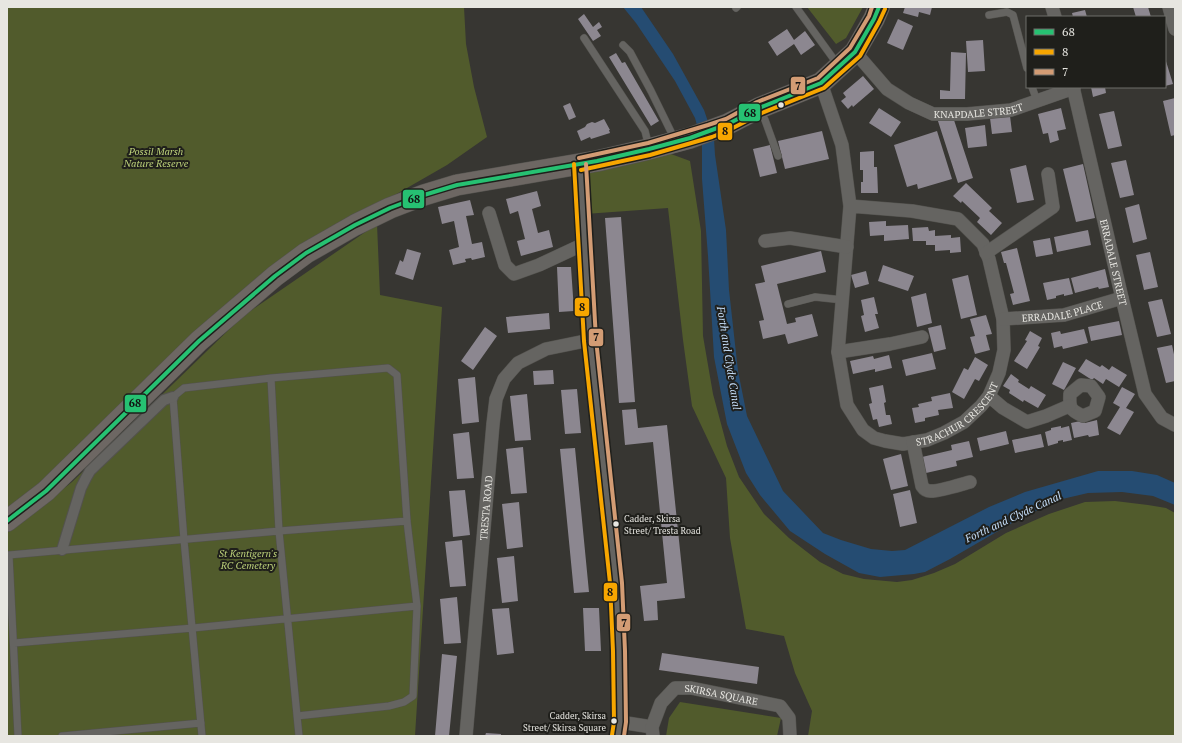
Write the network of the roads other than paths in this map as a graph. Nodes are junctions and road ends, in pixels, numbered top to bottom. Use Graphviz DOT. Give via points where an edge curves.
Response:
graph roads {
  1 [pos="796,7"];
  2 [pos="879,7"];
  3 [pos="1169,7"];
  4 [pos="988,15"];
  5 [pos="1175,29"];
  6 [pos="584,38"];
  7 [pos="623,45"];
  8 [pos="855,52"];
  9 [pos="1026,64"];
  10 [pos="839,66"];
  11 [pos="821,83"];
  12 [pos="1032,88"];
  13 [pos="1070,88"];
  14 [pos="1073,88"];
  15 [pos="1037,101"];
  16 [pos="759,108"];
  17 [pos="683,140"];
  18 [pos="649,149"];
  19 [pos="778,156"];
  20 [pos="580,164"];
  21 [pos="1048,174"];
  22 [pos="850,206"];
  23 [pos="489,213"];
  24 [pos="765,241"];
  25 [pos="584,244"];
  26 [pos="847,246"];
  27 [pos="986,253"];
  28 [pos="1122,298"];
  29 [pos="843,300"];
  30 [pos="788,304"];
  31 [pos="1002,320"];
  32 [pos="922,337"];
  33 [pos="590,340"];
  34 [pos="838,352"];
  35 [pos="271,378"];
  36 [pos="989,396"];
  37 [pos="173,397"];
  38 [pos="1069,406"];
  39 [pos="1175,425"];
  40 [pos="913,442"];
  41 [pos="970,482"];
  42 [pos="7,521"];
  43 [pos="407,521"];
  44 [pos="278,531"];
  45 [pos="184,540"];
  46 [pos="62,550"];
  47 [pos="417,606"];
  48 [pos="288,619"];
  49 [pos="193,628"];
  50 [pos="14,643"];
  51 [pos="297,716"];
  52 [pos="201,723"];
  53 [pos="619,729"];
  54 [pos="653,731"];
  55 [pos="18,736"];
  56 [pos="62,736"];
  57 [pos="202,736"];
  58 [pos="299,736"];
  59 [pos="466,736"];
  60 [pos="790,736"];
  1 -- 10 [label="lane"];
  2 -- 8 [label="main road"];
  3 -- 5 [label="street"];
  4 -- 9 [label="lane" via="1006,12 1013,15"];
  6 -- 18 [label="lane" via="645,131"];
  7 -- 17 [label="lane" via="630,52"];
  8 -- 10 [label="main road"];
  8 -- 15 [label="street, KNAPDALE STREET" via="888,89 909,103 933,114 1011,110"];
  10 -- 11 [label="main road"];
  11 -- 16 [label="main road"];
  11 -- 22 [label="street, STRACHUR CRESCENT" via="842,145"];
  12 -- 15 [label="lane"];
  13 -- 15 [label="street, KNAPDALE STREET"];
  14 -- 28 [label="street, ERRADALE STREET"];
  16 -- 17 [label="main road" via="728,124"];
  16 -- 19 [label="lane"];
  17 -- 18 [label="main road"];
  18 -- 20 [label="main road"];
  20 -- 25 [label="street"];
  20 -- 42 [label="main road" via="457,185 424,195 355,225 306,253 199,341 46,491"];
  21 -- 27 [label="street" via="1053,207"];
  22 -- 26 [label="street, STRACHUR CRESCENT"];
  22 -- 27 [label="street, STRACHUR CRESCENT" via="912,211 958,219 983,244"];
  23 -- 25 [label="street" via="505,265 514,274"];
  24 -- 26 [label="street" via="790,238"];
  25 -- 33 [label="street"];
  26 -- 29 [label="street, STRACHUR CRESCENT"];
  27 -- 31 [label="street, STRACHUR CRESCENT"];
  28 -- 31 [label="street, ERRADALE PLACE" via="1064,315"];
  28 -- 39 [label="street, ERRADALE STREET" via="1145,394 1162,418"];
  29 -- 30 [label="lane" via="814,297"];
  29 -- 34 [label="street, STRACHUR CRESCENT"];
  31 -- 36 [label="street, STRACHUR CRESCENT" via="1004,350 999,372"];
  32 -- 34 [label="street"];
  33 -- 53 [label="street" via="616,583"];
  33 -- 59 [label="street, TRESTA ROAD" via="546,349 518,364 504,379 496,399"];
  34 -- 40 [label="street, STRACHUR CRESCENT" via="847,405 863,430 885,442"];
  35 -- 37 [label="lane" via="184,388"];
  35 -- 43 [label="lane" via="388,368 397,375"];
  35 -- 44 [label="lane"];
  36 -- 38 [label="street" via="1027,422"];
  36 -- 40 [label="street, STRACHUR CRESCENT" via="964,422 927,440"];
  37 -- 45 [label="lane"];
  37 -- 46 [label="street" via="164,400 90,471 81,488"];
  40 -- 41 [label="street" via="924,489 933,491"];
  43 -- 44 [label="lane"];
  43 -- 47 [label="lane"];
  44 -- 45 [label="lane"];
  44 -- 48 [label="lane"];
  45 -- 46 [label="lane"];
  45 -- 49 [label="lane"];
  46 -- 50 [label="lane" via="10,555"];
  47 -- 48 [label="lane"];
  47 -- 51 [label="lane" via="413,696 404,702 389,706"];
  48 -- 49 [label="lane"];
  48 -- 51 [label="lane"];
  49 -- 50 [label="lane"];
  49 -- 52 [label="lane"];
  50 -- 55 [label="lane"];
  51 -- 58 [label="lane"];
  52 -- 56 [label="lane"];
  52 -- 57 [label="lane"];
  53 -- 54 [label="street, SKIRSA SQUARE"];
  54 -- 60 [label="street, SKIRSA SQUARE" via="660,703 675,688 691,688 780,706 789,718"];
}
